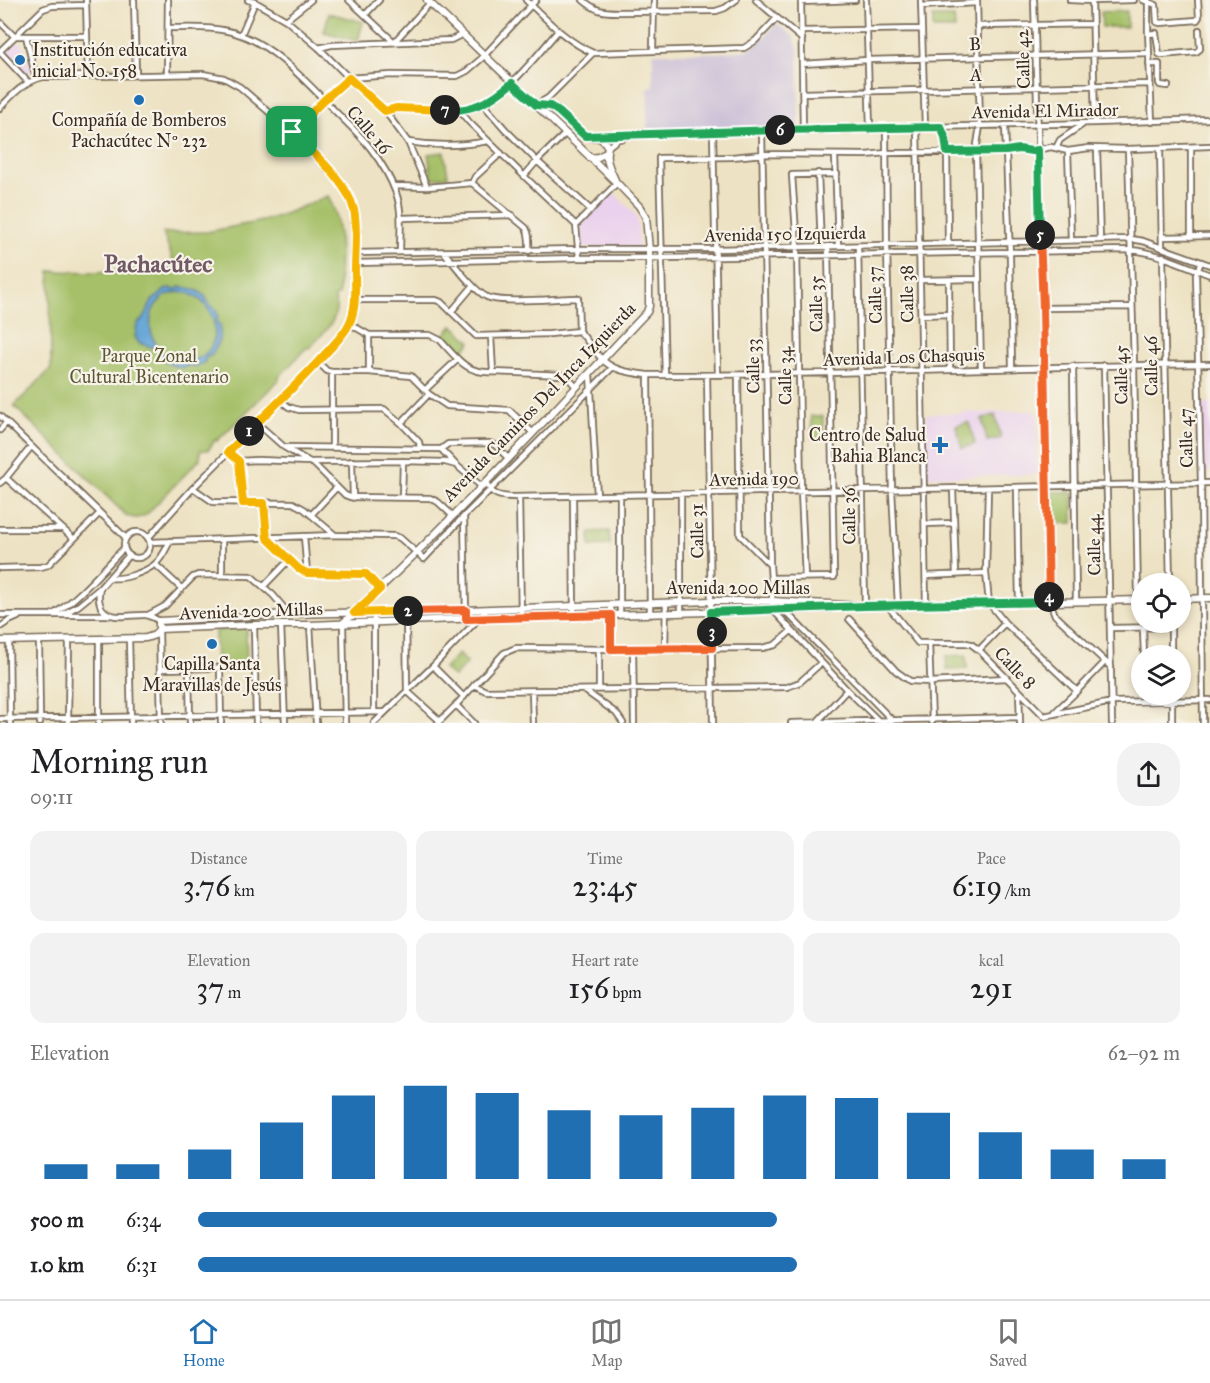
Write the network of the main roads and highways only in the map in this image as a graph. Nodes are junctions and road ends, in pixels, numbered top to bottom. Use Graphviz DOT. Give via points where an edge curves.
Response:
graph roads {
  1 [pos="429,1"];
  2 [pos="536,105"];
  3 [pos="559,112"];
  4 [pos="553,121"];
  5 [pos="607,150"];
  6 [pos="590,158"];
  7 [pos="616,183"];
  8 [pos="1191,598"];
  9 [pos="1210,598"];
  10 [pos="1131,600"];
  11 [pos="865,606"];
  12 [pos="354,613"];
  13 [pos="343,624"];
  14 [pos="159,629"];
  15 [pos="0,641"];
  1 -- 2 [label="main road, Avenida Caminos Del Inca Izquierda"];
  2 -- 3 [label="main road, Avenida Caminos Del Inca Izquierda" via="550,106"];
  2 -- 4 [label="main road, Avenida Caminos Del Inca Izquierda"];
  3 -- 4 [label="main road" via="553,115"];
  3 -- 5 [label="main road, Avenida Caminos Del Inca Izquierda" via="585,136 604,141"];
  4 -- 6 [label="main road, Avenida Caminos Del Inca Izquierda"];
  5 -- 6 [label="main road"];
  5 -- 7 [label="main road, Avenida Caminos Del Inca Izquierda"];
  6 -- 7 [label="main road, Avenida Caminos Del Inca Izquierda"];
  7 -- 12 [label="main road, Avenida Caminos Del Inca Izquierda" via="644,213 649,254 648,309 483,484"];
  8 -- 9 [label="main road"];
  10 -- 11 [label="main road, Avenida 200 Millas"];
  11 -- 12 [label="main road, Avenida 200 Millas" via="681,602"];
  11 -- 13 [label="main road, Avenida 200 Millas"];
  12 -- 13 [label="main road, Avenida Caminos Del Inca Izquierda"];
  12 -- 14 [label="main road, Avenida 200 Millas" via="159,621"];
  13 -- 14 [label="main road, Avenida 200 Millas"];
  14 -- 15 [label="main road, Avenida 200 Millas" via="151,637"];
}
